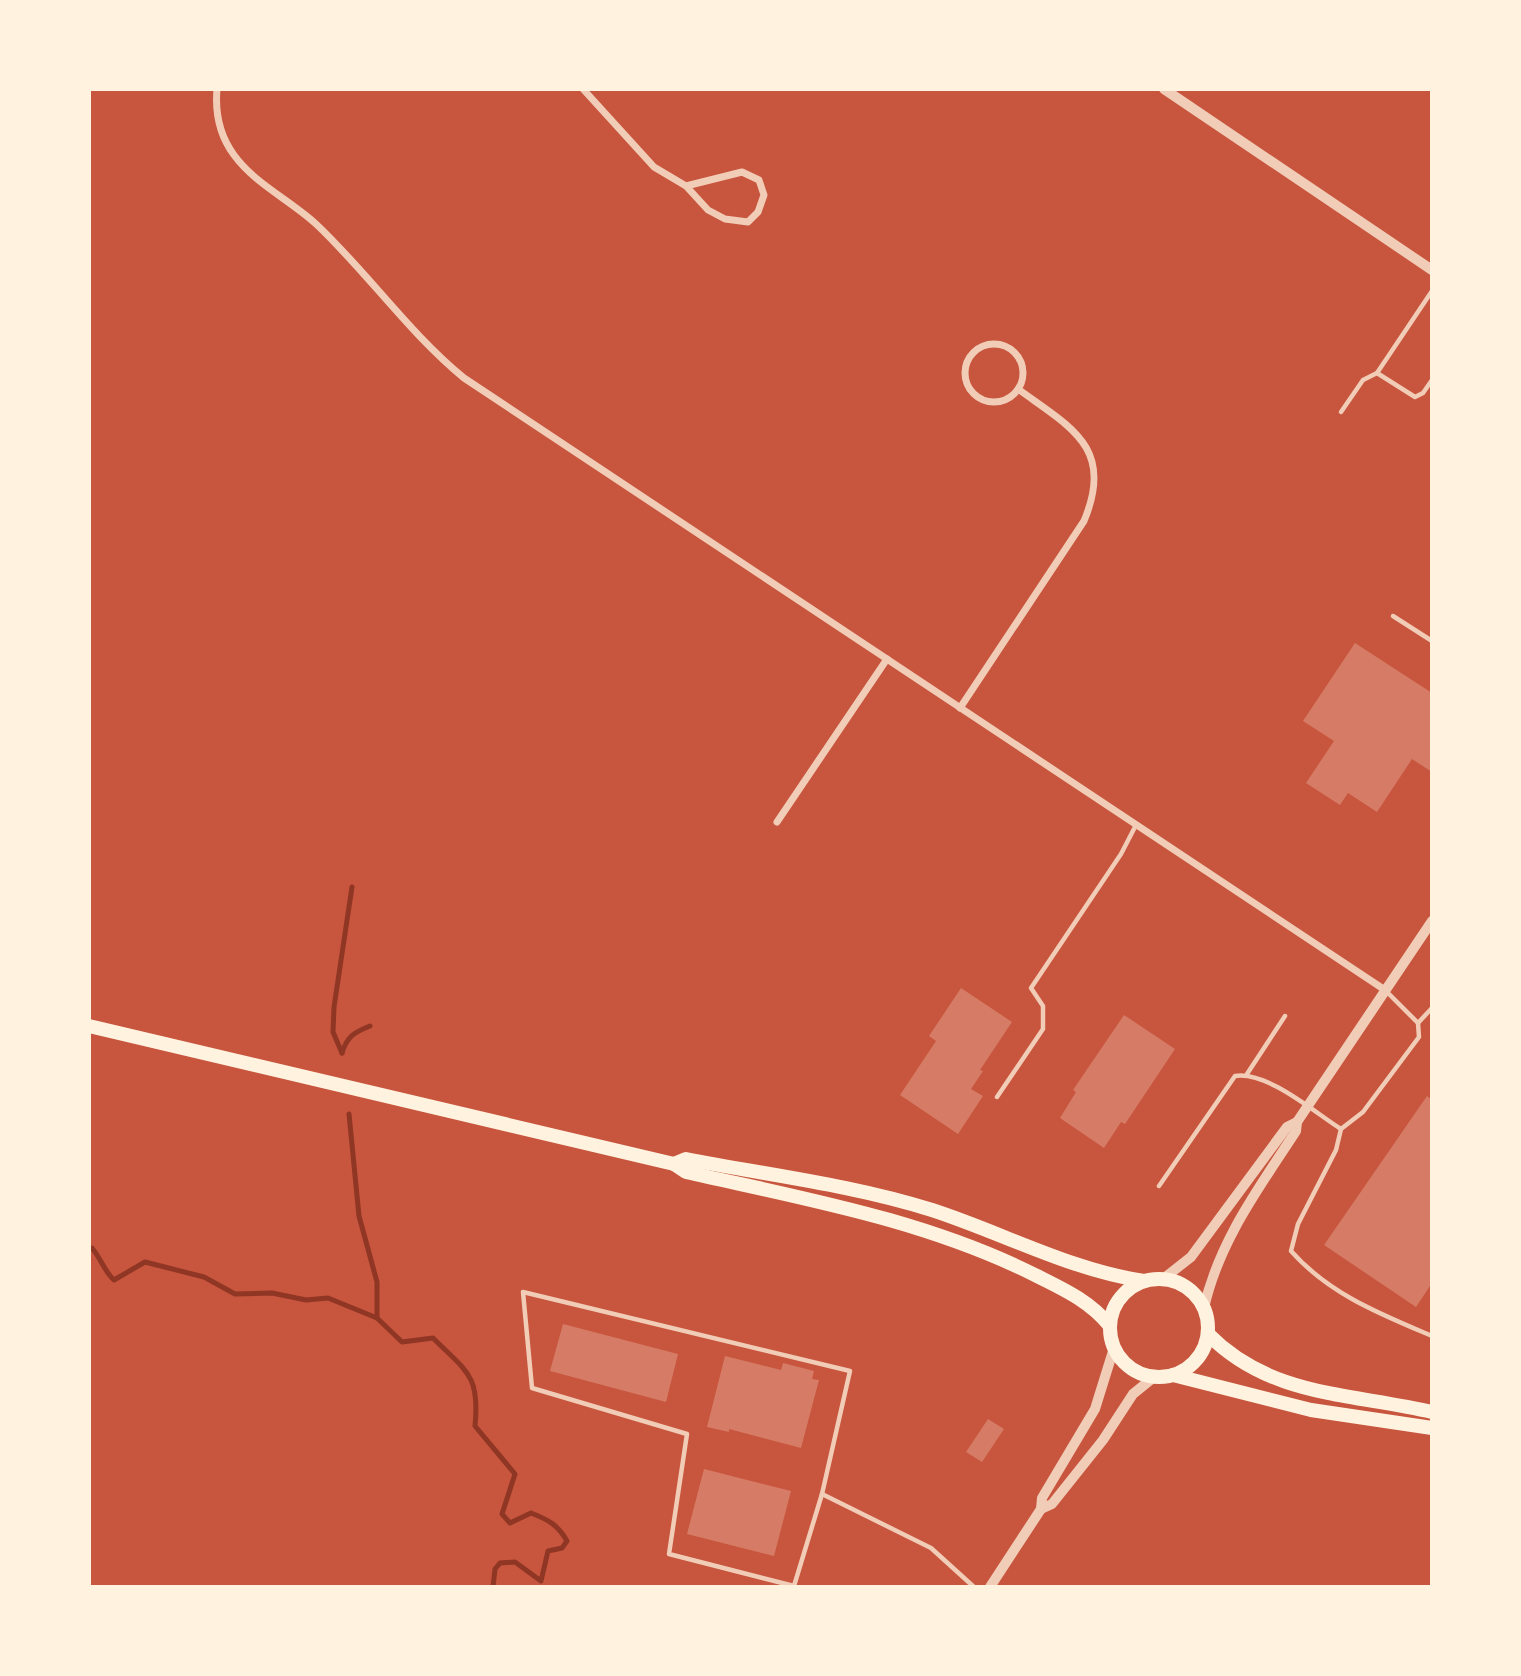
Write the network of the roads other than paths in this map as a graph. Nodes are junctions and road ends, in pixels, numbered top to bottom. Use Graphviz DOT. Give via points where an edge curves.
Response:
graph roads {
  1 [pos="217,89"];
  2 [pos="583,89"];
  3 [pos="1164,89"];
  4 [pos="686,186"];
  5 [pos="1432,270"];
  6 [pos="1432,291"];
  7 [pos="1377,373"];
  8 [pos="1432,380"];
  9 [pos="1018,389"];
  10 [pos="1341,412"];
  11 [pos="1393,616"];
  12 [pos="1432,641"];
  13 [pos="887,659"];
  14 [pos="960,708"];
  15 [pos="777,822"];
  16 [pos="1136,824"];
  17 [pos="1432,921"];
  18 [pos="1385,990"];
  19 [pos="1432,1008"];
  20 [pos="1285,1016"];
  21 [pos="1418,1023"];
  22 [pos="89,1026"];
  23 [pos="1247,1074"];
  24 [pos="997,1097"];
  25 [pos="1307,1108"];
  26 [pos="1297,1122"];
  27 [pos="1341,1129"];
  28 [pos="674,1164"];
  29 [pos="1159,1186"];
  30 [pos="1163,1279"];
  31 [pos="1144,1281"];
  32 [pos="1204,1308"];
  33 [pos="1110,1326"];
  34 [pos="1208,1334"];
  35 [pos="1432,1336"];
  36 [pos="1114,1348"];
  37 [pos="1173,1375"];
  38 [pos="1154,1377"];
  39 [pos="1432,1412"];
  40 [pos="1432,1428"];
  41 [pos="822,1494"];
  42 [pos="1041,1509"];
  43 [pos="974,1587"];
  44 [pos="990,1587"];
  1 -- 13 [label="street" via="218,119 247,170 315,223 434,354 464,379"];
  2 -- 4 [label="street" via="654,167"];
  3 -- 5 [label="street"];
  4 -- 4 [label="street" via="742,172 758,180 764,195 758,212 748,222 736,221 708,210"];
  6 -- 7 [label="lane"];
  7 -- 8 [label="lane" via="1415,397"];
  7 -- 10 [label="lane" via="1363,380"];
  9 -- 9 [label="street" via="1021,362 1008,348 990,344 973,353 965,370 975,396 993,402"];
  9 -- 14 [label="street" via="1078,433 1093,467 1092,503"];
  11 -- 12 [label="lane"];
  13 -- 14 [label="street"];
  13 -- 15 [label="street"];
  14 -- 16 [label="street"];
  16 -- 18 [label="street"];
  16 -- 24 [label="lane" via="1121,854 1031,988 1043,1006 1043,1029"];
  17 -- 18 [label="street"];
  18 -- 21 [label="lane"];
  18 -- 25 [label="street"];
  19 -- 21 [label="lane"];
  20 -- 23 [label="lane"];
  21 -- 27 [label="lane" via="1419,1037 1363,1112"];
  22 -- 28 [label="highway"];
  23 -- 25 [label="lane"];
  23 -- 29 [label="lane" via="1235,1076"];
  25 -- 26 [label="street"];
  25 -- 27 [label="lane"];
  26 -- 30 [label="street" via="1287,1126 1191,1257"];
  26 -- 32 [label="street" via="1296,1131 1226,1240"];
  27 -- 35 [label="lane" via="1298,1224 1291,1251 1306,1268 1355,1303"];
  28 -- 31 [label="highway" via="687,1159 889,1198 1068,1261"];
  28 -- 33 [label="highway" via="686,1172 865,1212 951,1239 1069,1292"];
  30 -- 31 [label="highway"];
  30 -- 32 [label="highway" via="1183,1285"];
  31 -- 33 [label="highway" via="1120,1298"];
  32 -- 34 [label="highway"];
  33 -- 36 [label="highway"];
  34 -- 37 [label="highway" via="1193,1364"];
  34 -- 39 [label="highway" via="1240,1362 1277,1381"];
  36 -- 38 [label="highway" via="1134,1371"];
  36 -- 42 [label="street" via="1095,1409 1042,1498"];
  37 -- 38 [label="highway"];
  37 -- 40 [label="highway" via="1311,1410"];
  38 -- 42 [label="street" via="1133,1395 1052,1504"];
  41 -- 41 [label="lane" via="850,1371 523,1292 532,1388 687,1434 669,1554 794,1586"];
  41 -- 43 [label="lane" via="931,1548"];
  42 -- 44 [label="street"];
}
